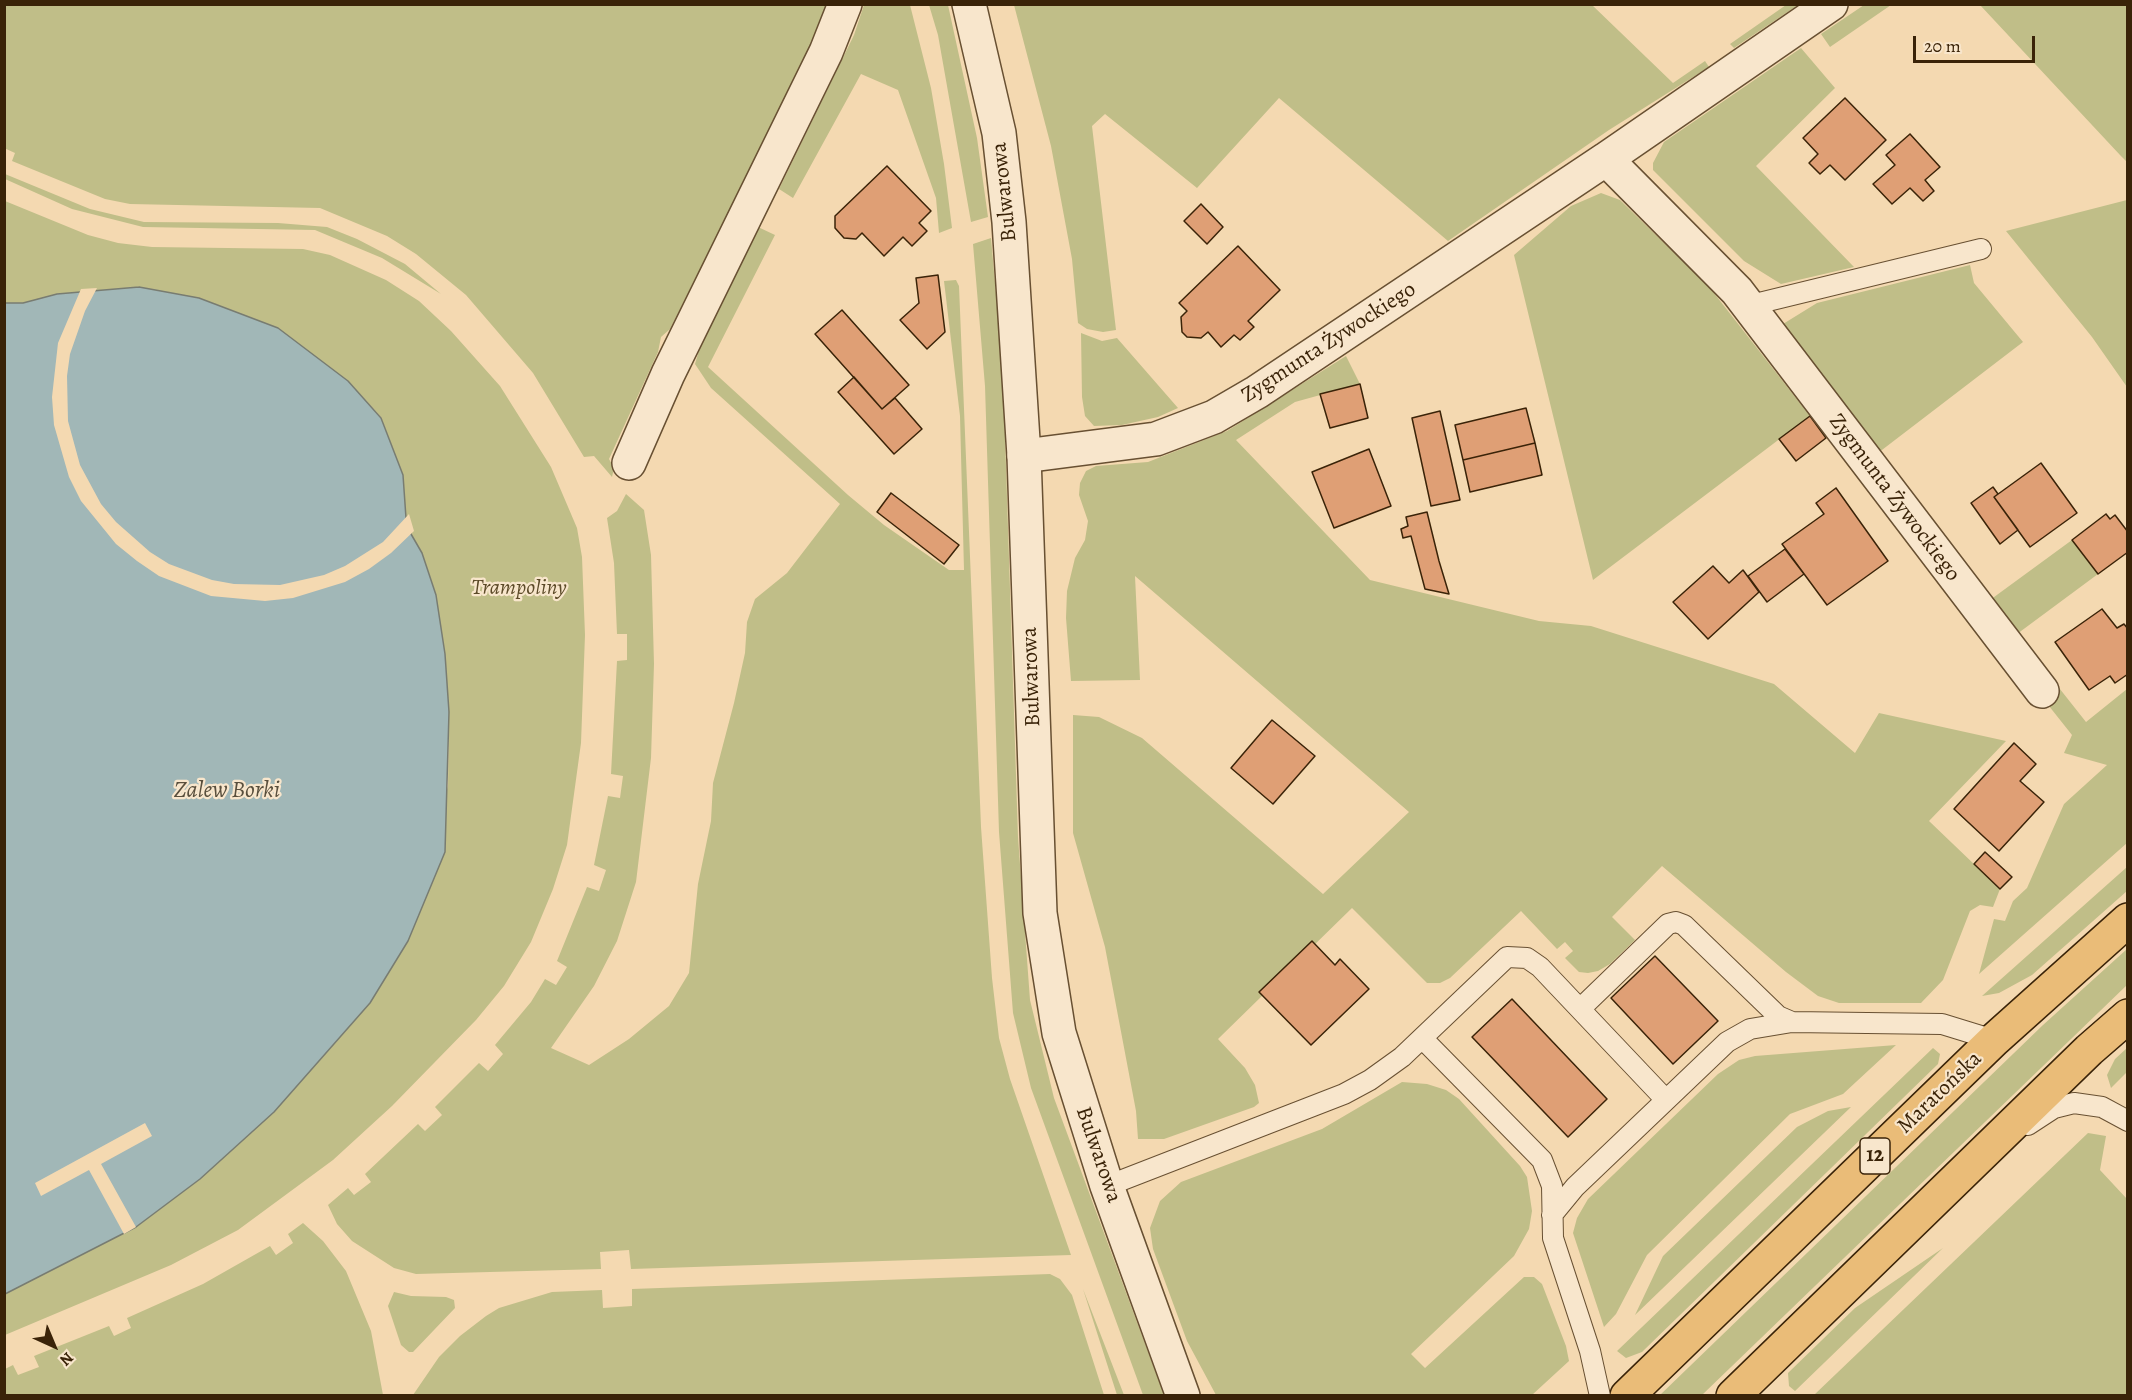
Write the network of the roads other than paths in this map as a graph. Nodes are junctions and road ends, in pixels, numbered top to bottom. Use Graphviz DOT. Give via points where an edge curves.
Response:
graph roads {
  1 [pos="846,4"];
  2 [pos="969,4"];
  3 [pos="1831,4"];
  4 [pos="1606,159"];
  5 [pos="1981,249"];
  6 [pos="1747,306"];
  7 [pos="1024,456"];
  8 [pos="629,463"];
  9 [pos="2042,691"];
  10 [pos="2127,920"];
  11 [pos="1580,1009"];
  12 [pos="2127,1016"];
  13 [pos="1792,1022"];
  14 [pos="1422,1038"];
  15 [pos="1994,1040"];
  16 [pos="1666,1100"];
  17 [pos="2127,1121"];
  18 [pos="1980,1156"];
  19 [pos="1107,1186"];
  20 [pos="1552,1215"];
  21 [pos="1162,1335"];
  22 [pos="1183,1395"];
  23 [pos="1201,1395"];
  24 [pos="1600,1395"];
  25 [pos="1627,1395"];
  26 [pos="1733,1395"];
  1 -- 8 [label="street"];
  2 -- 7 [label="street, Bulwarowa" via="999,133 1009,222"];
  3 -- 4 [label="street, Zygmunta Żywockiego"];
  4 -- 6 [label="street, Zygmunta Żywockiego" via="1722,274"];
  4 -- 7 [label="street, Zygmunta Żywockiego" via="1214,417 1156,439"];
  5 -- 6 [label="lane"];
  6 -- 9 [label="street, Zygmunta Żywockiego"];
  7 -- 19 [label="street, Bulwarowa" via="1040,914 1059,1033"];
  10 -- 15 [label="main road, Maratońska / 12"];
  11 -- 13 [label="lane" via="1668,924 1676,922 1684,925 1778,1016"];
  11 -- 14 [label="lane" via="1527,957 1507,957"];
  11 -- 16 [label="lane"];
  12 -- 18 [label="main road"];
  13 -- 15 [label="lane" via="1942,1024"];
  13 -- 16 [label="lane" via="1750,1029 1738,1035"];
  14 -- 19 [label="lane" via="1387,1070 1344,1094"];
  14 -- 20 [label="lane" via="1535,1151 1552,1186"];
  15 -- 25 [label="main road, Maratońska / 12"];
  16 -- 20 [label="lane" via="1575,1187"];
  17 -- 18 [label="lane" via="2102,1107 2074,1103 2054,1108"];
  18 -- 26 [label="main road"];
  19 -- 21 [label="street, Bulwarowa"];
  20 -- 24 [label="lane" via="1553,1238 1590,1351"];
  21 -- 22 [label="street, Bulwarowa"];
  21 -- 23 [label="street, Bulwarowa"];
}
